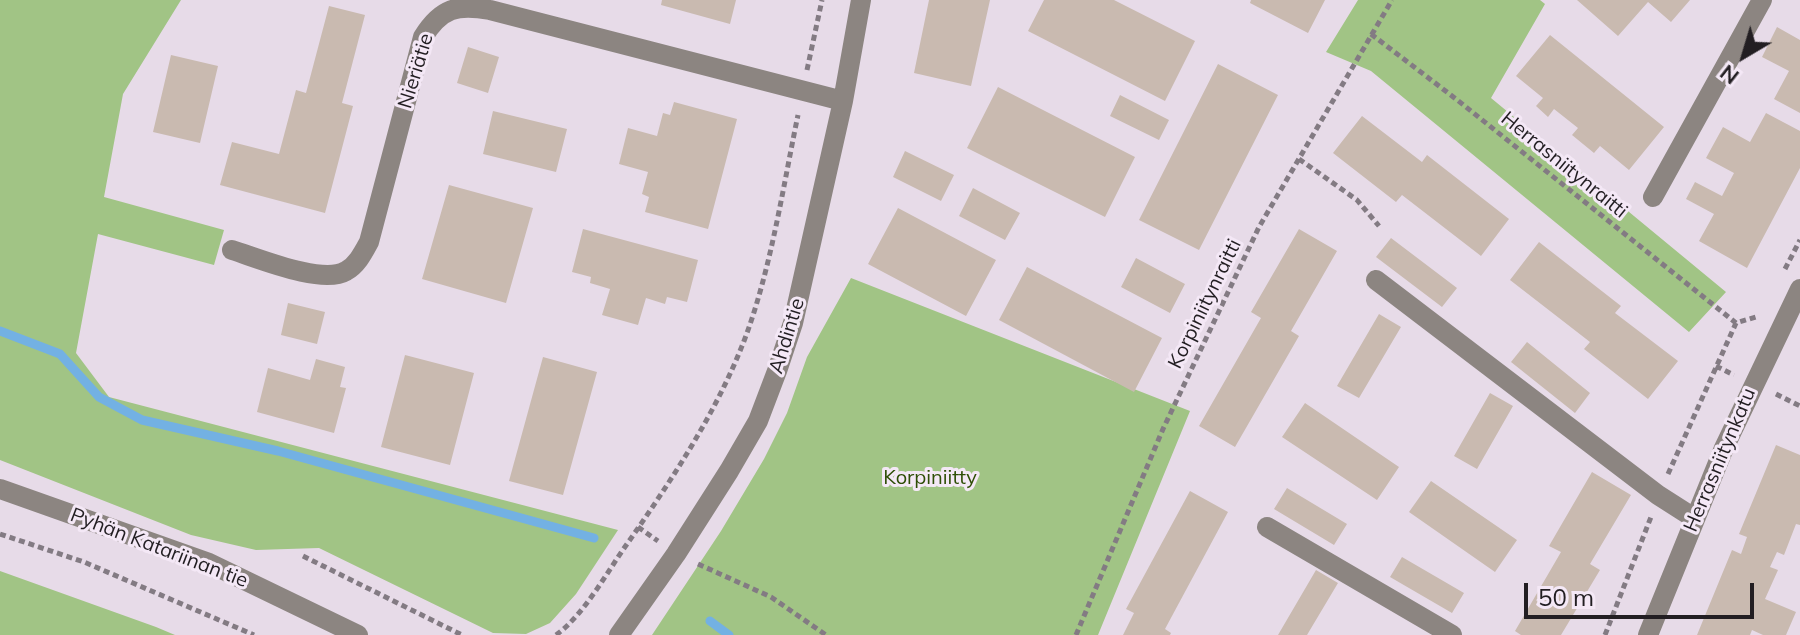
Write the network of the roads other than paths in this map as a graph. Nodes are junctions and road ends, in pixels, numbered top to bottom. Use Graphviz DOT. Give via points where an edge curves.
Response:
graph roads {
  1 [pos="861,0"];
  2 [pos="1762,0"];
  3 [pos="843,101"];
  4 [pos="1653,197"];
  5 [pos="232,250"];
  6 [pos="1376,280"];
  7 [pos="1800,289"];
  8 [pos="1794,315"];
  9 [pos="0,489"];
  10 [pos="1694,518"];
  11 [pos="1267,527"];
  12 [pos="358,635"];
  13 [pos="619,635"];
  14 [pos="1452,635"];
  15 [pos="1648,635"];
  1 -- 3 [label="street, Ahdintie"];
  2 -- 4 [label="street"];
  3 -- 5 [label="street, Nieriätie" via="490,10 457,8 443,12 423,37 373,230 355,265 330,276"];
  3 -- 13 [label="street, Ahdintie" via="793,323 758,421"];
  6 -- 10 [label="street"];
  7 -- 8 [label="street, Herrasniitynkatu"];
  8 -- 10 [label="street, Herrasniitynkatu" via="1753,383"];
  9 -- 12 [label="street, Pyhän Katariinan tie" via="209,563"];
  10 -- 15 [label="street, Herrasniitynkatu"];
  11 -- 14 [label="street"];
}
